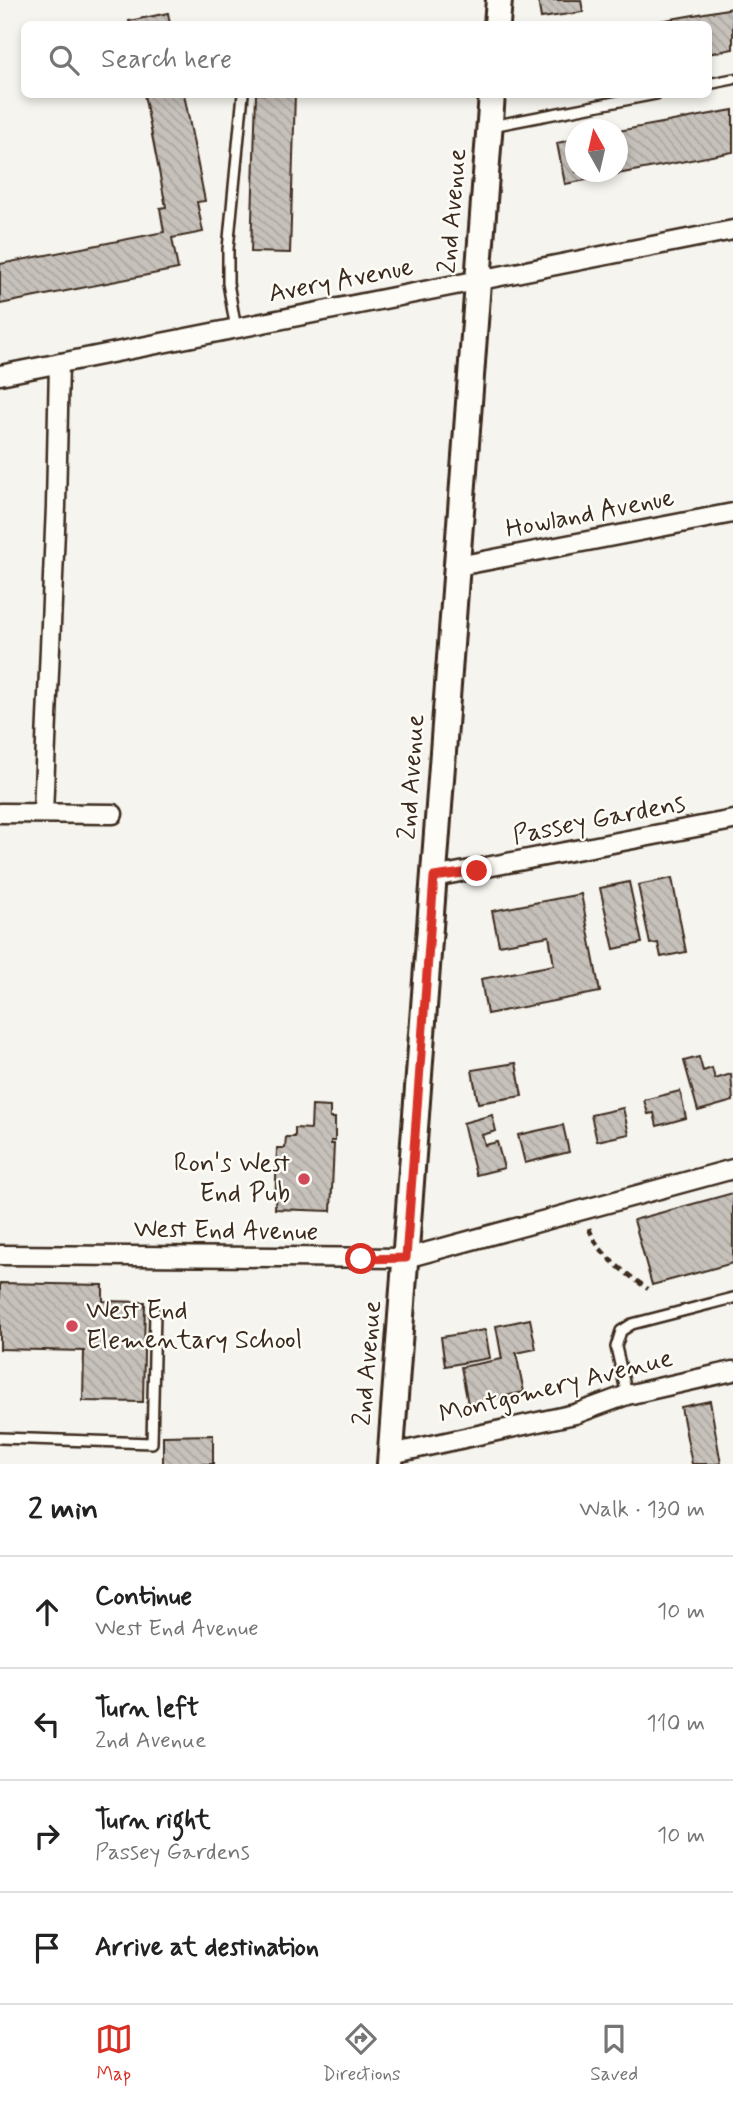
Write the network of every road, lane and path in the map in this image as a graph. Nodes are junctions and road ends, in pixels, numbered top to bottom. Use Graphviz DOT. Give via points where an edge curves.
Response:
graph roads {
  1 [pos="499,0"];
  2 [pos="497,21"];
  3 [pos="733,79"];
  4 [pos="712,83"];
  5 [pos="243,98"];
  6 [pos="492,98"];
  7 [pos="636,98"];
  8 [pos="490,127"];
  9 [pos="733,230"];
  10 [pos="477,282"];
  11 [pos="236,329"];
  12 [pos="59,363"];
  13 [pos="0,375"];
  14 [pos="733,513"];
  15 [pos="458,566"];
  16 [pos="0,813"];
  17 [pos="43,813"];
  18 [pos="113,814"];
  19 [pos="733,820"];
  20 [pos="434,877"];
  21 [pos="733,1169"];
  22 [pos="585,1209"];
  23 [pos="0,1255"];
  24 [pos="406,1258"];
  25 [pos="648,1289"];
  26 [pos="733,1298"];
  27 [pos="155,1312"];
  28 [pos="733,1371"];
  29 [pos="627,1395"];
  30 [pos="0,1438"];
  31 [pos="390,1459"];
  1 -- 2 [label="street"];
  3 -- 4 [label="lane"];
  5 -- 11 [label="lane" via="228,248"];
  6 -- 8 [label="street, 2nd Avenue"];
  7 -- 8 [label="lane"];
  8 -- 10 [label="street, 2nd Avenue"];
  9 -- 10 [label="street, Avery Avenue"];
  10 -- 11 [label="street, Avery Avenue"];
  10 -- 15 [label="street, 2nd Avenue"];
  11 -- 12 [label="street, Avery Avenue"];
  12 -- 13 [label="street, Avery Avenue"];
  12 -- 17 [label="street"];
  14 -- 15 [label="street, Howland Avenue"];
  15 -- 20 [label="street, 2nd Avenue"];
  16 -- 17 [label="street"];
  17 -- 18 [label="street"];
  19 -- 20 [label="street, Passey Gardens"];
  20 -- 24 [label="street, 2nd Avenue"];
  21 -- 22 [label="street, West End Avenue"];
  22 -- 24 [label="street, West End Avenue"];
  22 -- 25 [label="path" via="595,1242"];
  23 -- 24 [label="street, West End Avenue"];
  24 -- 31 [label="street, 2nd Avenue"];
  26 -- 29 [label="lane" via="632,1324 621,1331 616,1347"];
  27 -- 30 [label="lane" via="152,1443"];
  28 -- 29 [label="street, Montgomery Avenue"];
  29 -- 31 [label="street, Montgomery Avenue" via="575,1414"];
}
